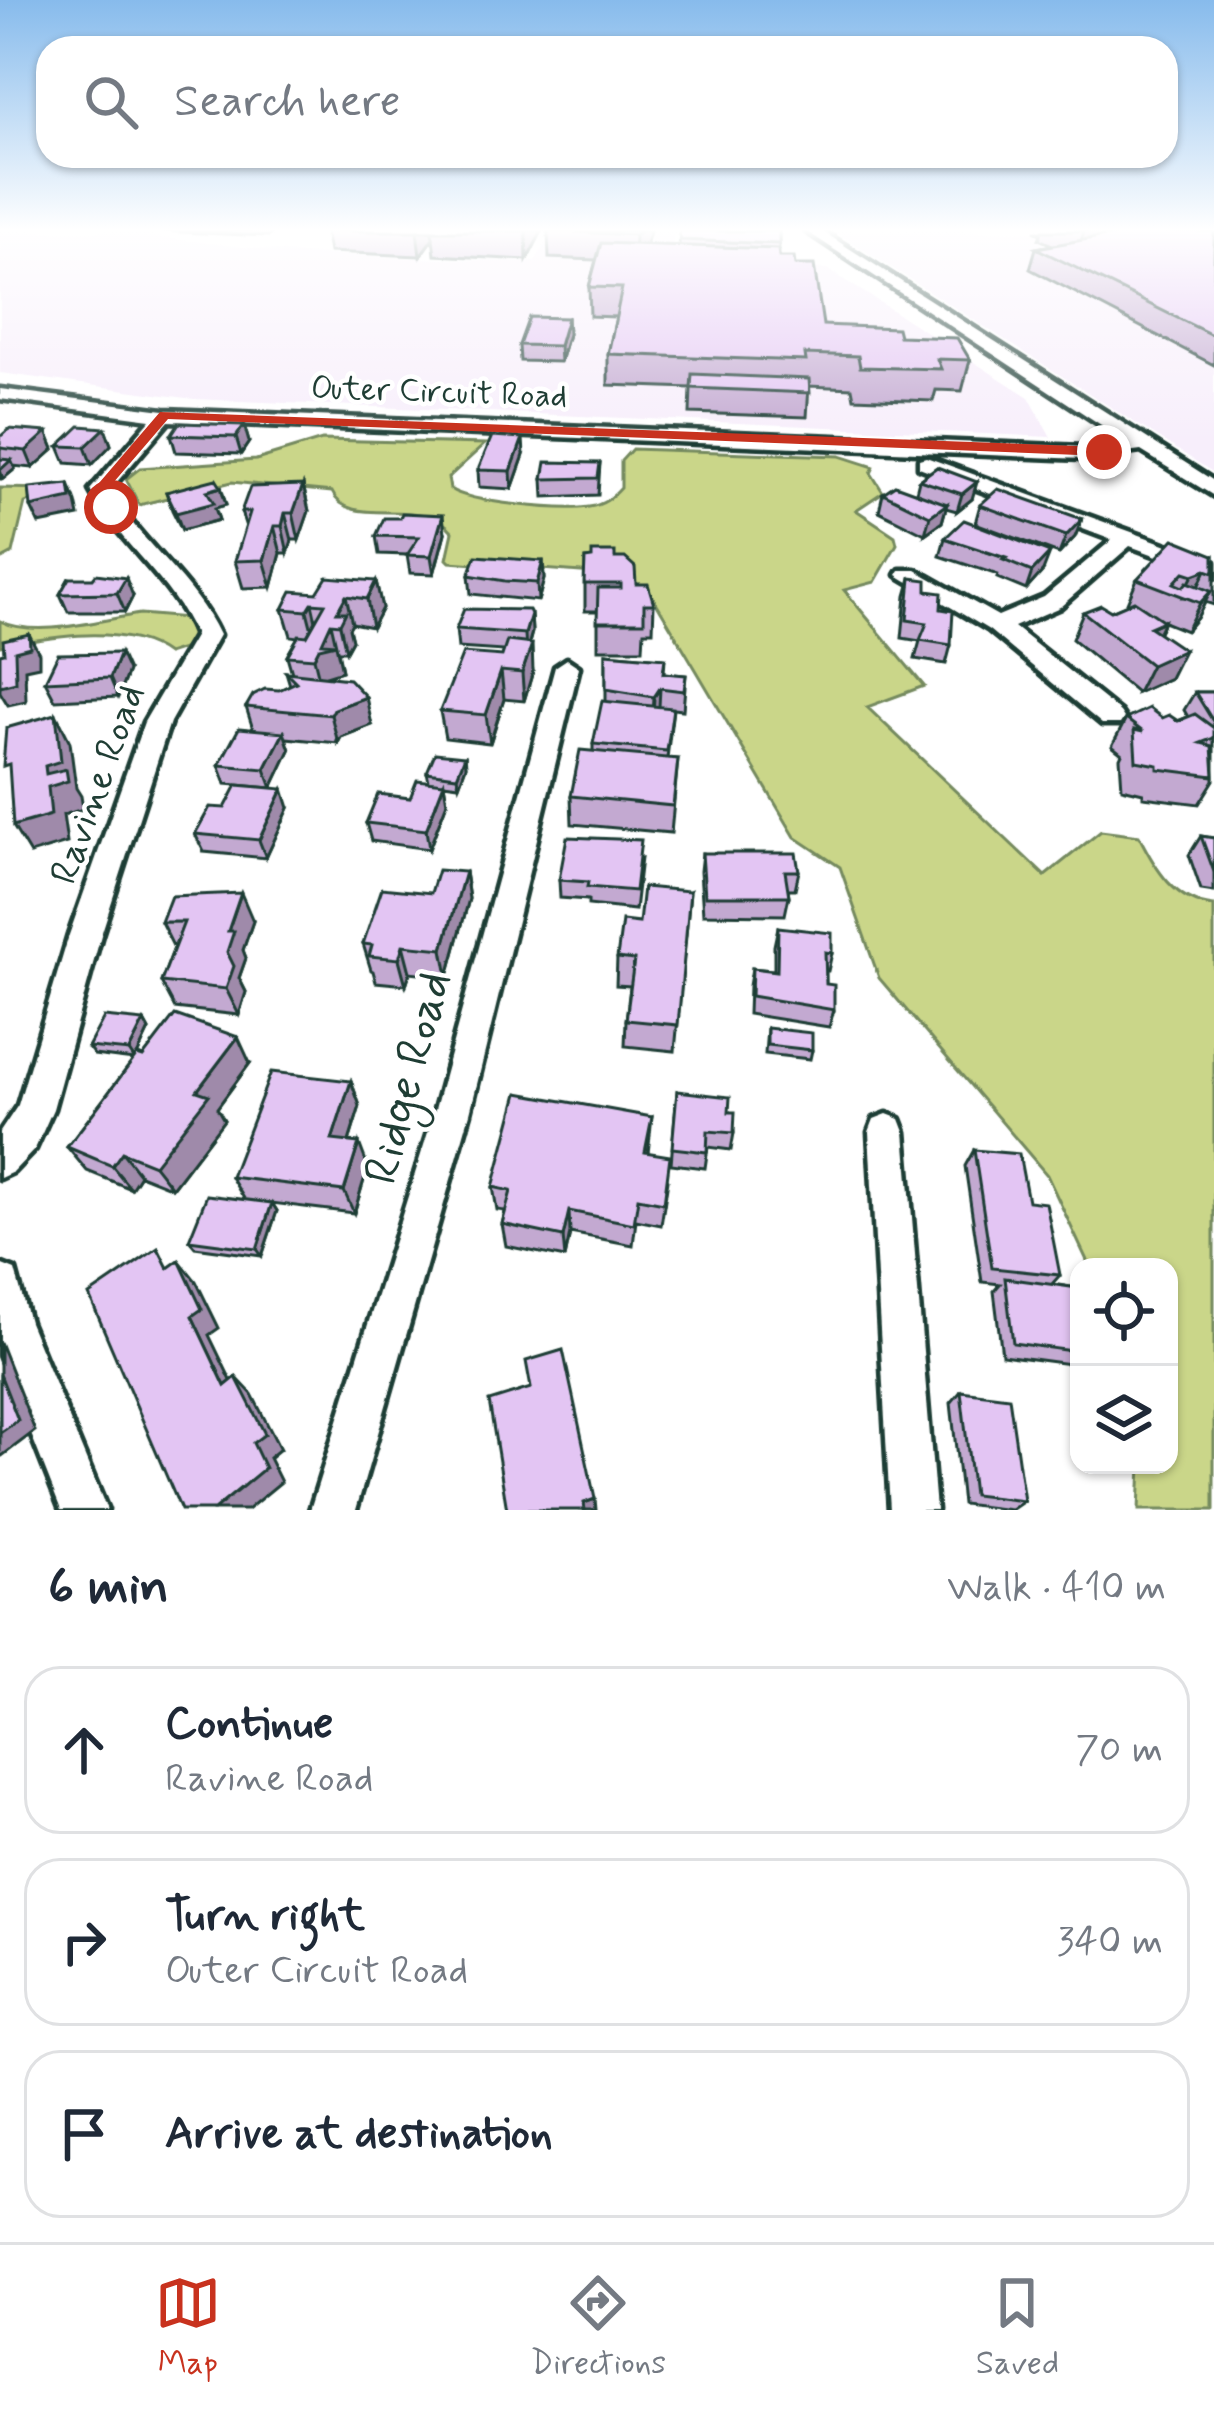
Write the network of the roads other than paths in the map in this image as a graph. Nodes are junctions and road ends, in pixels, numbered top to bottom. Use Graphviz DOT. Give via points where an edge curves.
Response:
graph roads {
  1 [pos="922,301"];
  2 [pos="0,394"];
  3 [pos="164,415"];
  4 [pos="877,445"];
  5 [pos="1145,446"];
  6 [pos="1214,490"];
  7 [pos="1127,538"];
  8 [pos="1214,570"];
  9 [pos="908,575"];
  10 [pos="997,625"];
  11 [pos="567,667"];
  12 [pos="1112,718"];
  13 [pos="887,1132"];
  14 [pos="0,1159"];
  15 [pos="0,1285"];
  16 [pos="84,1510"];
  17 [pos="332,1510"];
  18 [pos="914,1510"];
  1 -- 5 [label="street"];
  2 -- 3 [label="street, Outer Circuit Road"];
  3 -- 4 [label="street, Outer Circuit Road"];
  3 -- 14 [label="street, Ravine Road" via="100,490 207,635 157,722 35,1109"];
  4 -- 5 [label="street, Outer Circuit Road" via="1082,453"];
  4 -- 7 [label="street, Outer Circuit Road"];
  5 -- 6 [label="street"];
  7 -- 8 [label="street, Outer Circuit Road"];
  7 -- 10 [label="street" via="1052,602"];
  9 -- 10 [label="street"];
  10 -- 12 [label="street"];
  11 -- 17 [label="street, Ridge Road" via="452,1113"];
  13 -- 18 [label="street"];
  15 -- 16 [label="street"];
}
